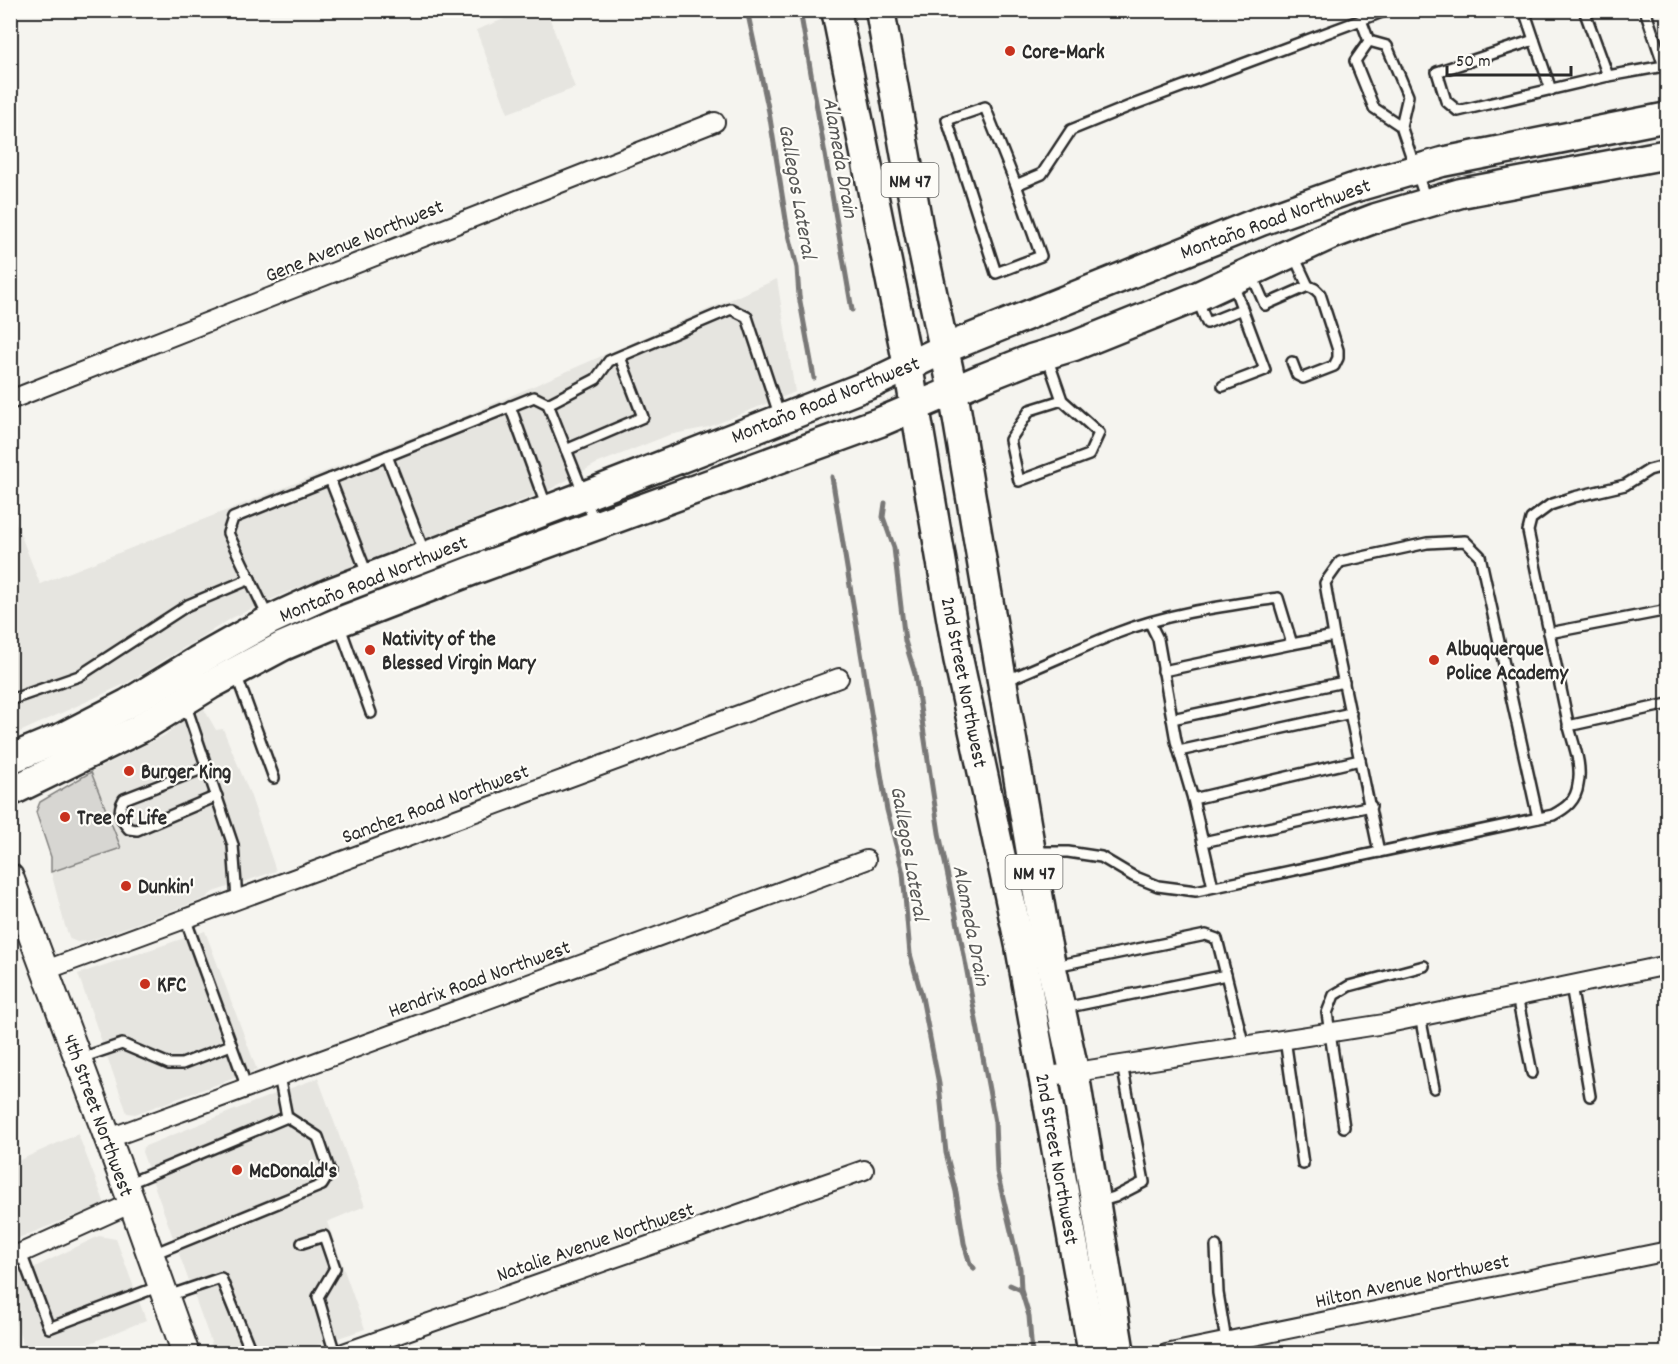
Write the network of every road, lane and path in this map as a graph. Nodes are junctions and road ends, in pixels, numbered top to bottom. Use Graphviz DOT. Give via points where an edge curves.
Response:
graph roads {
  1 [pos="836,10"];
  2 [pos="880,10"];
  3 [pos="1387,10"];
  4 [pos="1524,10"];
  5 [pos="1584,10"];
  6 [pos="1645,10"];
  7 [pos="1361,20"];
  8 [pos="1534,40"];
  9 [pos="1369,41"];
  10 [pos="1666,66"];
  11 [pos="1608,76"];
  12 [pos="1551,90"];
  13 [pos="1666,120"];
  14 [pos="715,122"];
  15 [pos="1401,126"];
  16 [pos="1668,154"];
  17 [pos="1416,169"];
  18 [pos="1016,185"];
  19 [pos="1427,202"];
  20 [pos="1293,253"];
  21 [pos="1241,278"];
  22 [pos="1308,286"];
  23 [pos="1196,297"];
  24 [pos="1242,309"];
  25 [pos="944,349"];
  26 [pos="1046,354"];
  27 [pos="620,357"];
  28 [pos="1292,362"];
  29 [pos="908,366"];
  30 [pos="1224,386"];
  31 [pos="953,390"];
  32 [pos="10,400"];
  33 [pos="1062,400"];
  34 [pos="548,404"];
  35 [pos="510,406"];
  36 [pos="916,407"];
  37 [pos="780,419"];
  38 [pos="567,450"];
  39 [pos="387,456"];
  40 [pos="1668,465"];
  41 [pos="330,479"];
  42 [pos="584,496"];
  43 [pos="548,509"];
  44 [pos="596,525"];
  45 [pos="425,556"];
  46 [pos="369,578"];
  47 [pos="250,579"];
  48 [pos="1668,609"];
  49 [pos="339,622"];
  50 [pos="1150,623"];
  51 [pos="276,633"];
  52 [pos="1549,633"];
  53 [pos="1334,636"];
  54 [pos="1292,644"];
  55 [pos="1163,671"];
  56 [pos="235,672"];
  57 [pos="839,678"];
  58 [pos="1002,682"];
  59 [pos="1344,682"];
  60 [pos="10,700"];
  61 [pos="184,701"];
  62 [pos="1668,704"];
  63 [pos="371,713"];
  64 [pos="1351,713"];
  65 [pos="1172,719"];
  66 [pos="1568,726"];
  67 [pos="1179,751"];
  68 [pos="10,759"];
  69 [pos="1360,760"];
  70 [pos="207,767"];
  71 [pos="274,778"];
  72 [pos="10,792"];
  73 [pos="217,796"];
  74 [pos="1193,799"];
  75 [pos="1371,806"];
  76 [pos="1538,818"];
  77 [pos="1203,842"];
  78 [pos="1379,852"];
  79 [pos="1016,854"];
  80 [pos="866,860"];
  81 [pos="10,877"];
  82 [pos="1213,887"];
  83 [pos="237,899"];
  84 [pos="185,918"];
  85 [pos="1052,966"];
  86 [pos="1424,966"];
  87 [pos="46,969"];
  88 [pos="1666,970"];
  89 [pos="1226,975"];
  90 [pos="1571,985"];
  91 [pos="1517,996"];
  92 [pos="1061,1008"];
  93 [pos="1420,1016"];
  94 [pos="1330,1032"];
  95 [pos="1285,1040"];
  96 [pos="231,1045"];
  97 [pos="1244,1046"];
  98 [pos="78,1059"];
  99 [pos="1122,1064"];
  100 [pos="1074,1071"];
  101 [pos="1532,1073"];
  102 [pos="279,1076"];
  103 [pos="1044,1077"];
  104 [pos="247,1088"];
  105 [pos="1434,1088"];
  106 [pos="1590,1096"];
  107 [pos="287,1117"];
  108 [pos="1344,1127"];
  109 [pos="107,1139"];
  110 [pos="1303,1164"];
  111 [pos="864,1170"];
  112 [pos="129,1194"];
  113 [pos="1096,1202"];
  114 [pos="302,1243"];
  115 [pos="1216,1246"];
  116 [pos="1668,1251"];
  117 [pos="151,1255"];
  118 [pos="16,1256"];
  119 [pos="164,1291"];
  120 [pos="1226,1341"];
  121 [pos="361,1350"];
  122 [pos="186,1353"];
  123 [pos="252,1353"];
  124 [pos="335,1353"];
  125 [pos="341,1353"];
  126 [pos="1093,1353"];
  127 [pos="1120,1353"];
  128 [pos="1166,1353"];
  1 -- 29 [label="main road, 2nd Street Northwest / NM 47"];
  2 -- 25 [label="main road, 2nd Street Northwest / NM 47"];
  3 -- 7 [label="lane"];
  4 -- 8 [label="lane"];
  5 -- 11 [label="lane"];
  6 -- 10 [label="lane"];
  7 -- 9 [label="lane"];
  7 -- 18 [label="lane" via="1071,130 1042,174"];
  8 -- 12 [label="lane"];
  8 -- 12 [label="lane" via="1437,72 1446,101 1458,111"];
  9 -- 15 [label="lane" via="1388,46 1408,96"];
  9 -- 15 [label="lane" via="1355,61 1374,108"];
  10 -- 11 [label="lane"];
  11 -- 12 [label="lane"];
  13 -- 17 [label="main road, Montaño Road Northwest"];
  14 -- 32 [label="street, Gene Avenue Northwest"];
  15 -- 17 [label="lane"];
  16 -- 19 [label="main road, Montaño Road Northwest"];
  17 -- 19 [label="lane"];
  17 -- 25 [label="main road, Montaño Road Northwest" via="1262,221"];
  18 -- 18 [label="lane" via="985,107 947,120 996,273 1041,256"];
  19 -- 20 [label="main road, Montaño Road Northwest" via="1376,218"];
  20 -- 21 [label="main road, Montaño Road Northwest"];
  20 -- 22 [label="lane"];
  21 -- 22 [label="lane" via="1265,305"];
  21 -- 23 [label="main road, Montaño Road Northwest"];
  21 -- 24 [label="lane"];
  22 -- 28 [label="lane" via="1320,294 1338,358 1334,366 1303,378 1297,375"];
  23 -- 24 [label="lane" via="1207,323"];
  23 -- 26 [label="main road, Montaño Road Northwest"];
  24 -- 30 [label="lane" via="1265,370"];
  25 -- 29 [label="main road, Montaño Road Northwest"];
  25 -- 31 [label="main road, 2nd Street Northwest / NM 47"];
  26 -- 31 [label="main road, Montaño Road Northwest"];
  26 -- 33 [label="lane"];
  27 -- 34 [label="lane" via="609,361 596,379"];
  27 -- 37 [label="lane" via="731,309 747,317"];
  27 -- 38 [label="lane" via="643,417"];
  29 -- 36 [label="main road, 2nd Street Northwest / NM 47"];
  29 -- 37 [label="main road, Montaño Road Northwest"];
  31 -- 36 [label="main road, Montaño Road Northwest"];
  31 -- 58 [label="main road, 2nd Street Northwest / NM 47"];
  33 -- 33 [label="lane" via="1099,434 1089,455 1019,481 1010,440 1030,410"];
  34 -- 35 [label="lane" via="534,397"];
  34 -- 38 [label="lane"];
  35 -- 39 [label="lane"];
  35 -- 43 [label="lane"];
  36 -- 44 [label="main road, Montaño Road Northwest"];
  36 -- 79 [label="main road, 2nd Street Northwest / NM 47" via="958,658"];
  37 -- 42 [label="main road, Montaño Road Northwest"];
  38 -- 42 [label="lane"];
  39 -- 41 [label="lane"];
  39 -- 45 [label="lane"];
  40 -- 52 [label="lane" via="1649,470 1625,485 1550,505 1531,519 1528,531"];
  41 -- 46 [label="lane"];
  41 -- 47 [label="lane" via="233,518 228,533"];
  42 -- 43 [label="main road, Montaño Road Northwest"];
  42 -- 44 [label="lane"];
  43 -- 45 [label="main road, Montaño Road Northwest"];
  44 -- 49 [label="main road, Montaño Road Northwest"];
  45 -- 46 [label="main road, Montaño Road Northwest"];
  46 -- 51 [label="main road, Montaño Road Northwest" via="329,593"];
  47 -- 51 [label="lane"];
  47 -- 60 [label="lane" via="188,605 79,676"];
  48 -- 52 [label="lane"];
  49 -- 51 [label="main road, Montaño Road Northwest"];
  49 -- 63 [label="lane"];
  50 -- 54 [label="lane" via="1278,598"];
  50 -- 55 [label="lane" via="1158,639"];
  50 -- 58 [label="lane"];
  51 -- 56 [label="main road, Montaño Road Northwest"];
  51 -- 68 [label="main road, Montaño Road Northwest" via="197,661 127,704"];
  52 -- 66 [label="lane"];
  53 -- 54 [label="lane"];
  53 -- 59 [label="lane"];
  53 -- 76 [label="lane" via="1325,583 1341,562 1428,543 1465,541 1480,556"];
  54 -- 55 [label="lane"];
  55 -- 65 [label="lane"];
  56 -- 61 [label="main road, Montaño Road Northwest"];
  56 -- 71 [label="lane"];
  57 -- 83 [label="street, Sanchez Road Northwest"];
  58 -- 79 [label="main road, 2nd Street Northwest / NM 47"];
  59 -- 64 [label="lane"];
  59 -- 65 [label="lane"];
  61 -- 70 [label="lane"];
  61 -- 72 [label="main road, Montaño Road Northwest" via="139,729"];
  62 -- 66 [label="lane"];
  64 -- 67 [label="lane"];
  64 -- 69 [label="lane"];
  65 -- 67 [label="lane"];
  66 -- 76 [label="lane" via="1580,765 1575,798 1566,808"];
  67 -- 74 [label="lane"];
  69 -- 74 [label="lane"];
  69 -- 75 [label="lane"];
  70 -- 73 [label="lane"];
  70 -- 73 [label="lane" via="124,799 119,807 122,821 129,829 137,830"];
  73 -- 83 [label="lane" via="233,845"];
  74 -- 77 [label="lane"];
  75 -- 77 [label="lane"];
  75 -- 78 [label="lane"];
  76 -- 78 [label="lane"];
  77 -- 82 [label="lane"];
  78 -- 82 [label="lane"];
  79 -- 82 [label="lane" via="1068,852 1101,857 1158,886 1196,891"];
  79 -- 85 [label="main road, 2nd Street Northwest / NM 47"];
  79 -- 103 [label="main road, 2nd Street Northwest / NM 47"];
  80 -- 102 [label="street, Hendrix Road Northwest"];
  81 -- 87 [label="main road, 4th Street Northwest"];
  83 -- 84 [label="street, Sanchez Road Northwest"];
  84 -- 87 [label="street, Sanchez Road Northwest"];
  84 -- 96 [label="lane"];
  85 -- 89 [label="lane" via="1206,934 1217,939"];
  85 -- 92 [label="main road, 2nd Street Northwest / NM 47"];
  86 -- 94 [label="lane" via="1349,986 1334,995 1327,1013"];
  87 -- 98 [label="main road, 4th Street Northwest"];
  88 -- 90 [label="street"];
  89 -- 92 [label="lane"];
  89 -- 97 [label="lane"];
  90 -- 91 [label="street"];
  90 -- 106 [label="lane"];
  91 -- 93 [label="street"];
  91 -- 101 [label="lane"];
  92 -- 100 [label="main road, 2nd Street Northwest / NM 47"];
  93 -- 94 [label="street"];
  93 -- 105 [label="lane"];
  94 -- 95 [label="street"];
  94 -- 108 [label="lane"];
  95 -- 97 [label="street"];
  95 -- 110 [label="lane"];
  96 -- 98 [label="lane" via="182,1064 169,1064 122,1044"];
  96 -- 104 [label="lane"];
  97 -- 99 [label="street"];
  98 -- 109 [label="main road, 4th Street Northwest"];
  99 -- 100 [label="street"];
  99 -- 113 [label="lane" via="1144,1182"];
  100 -- 103 [label="street"];
  100 -- 113 [label="main road, 2nd Street Northwest / NM 47"];
  102 -- 104 [label="street, Hendrix Road Northwest"];
  102 -- 107 [label="lane"];
  103 -- 126 [label="main road, 2nd Street Northwest / NM 47"];
  104 -- 109 [label="street, Hendrix Road Northwest"];
  107 -- 112 [label="lane"];
  107 -- 117 [label="lane" via="318,1137 330,1172 322,1185"];
  109 -- 112 [label="main road, 4th Street Northwest"];
  111 -- 121 [label="street, Natalie Avenue Northwest"];
  112 -- 117 [label="main road, 4th Street Northwest"];
  112 -- 118 [label="street"];
  113 -- 127 [label="main road, 2nd Street Northwest / NM 47"];
  114 -- 124 [label="lane" via="324,1236 335,1269 318,1298"];
  115 -- 120 [label="lane"];
  116 -- 120 [label="street, Hilton Avenue Northwest"];
  117 -- 119 [label="main road, 4th Street Northwest"];
  118 -- 119 [label="lane" via="49,1328"];
  119 -- 122 [label="main road, 4th Street Northwest"];
  119 -- 123 [label="lane" via="220,1278"];
  120 -- 128 [label="street, Hilton Avenue Northwest"];
  121 -- 125 [label="street, Natalie Avenue Northwest"];
}
